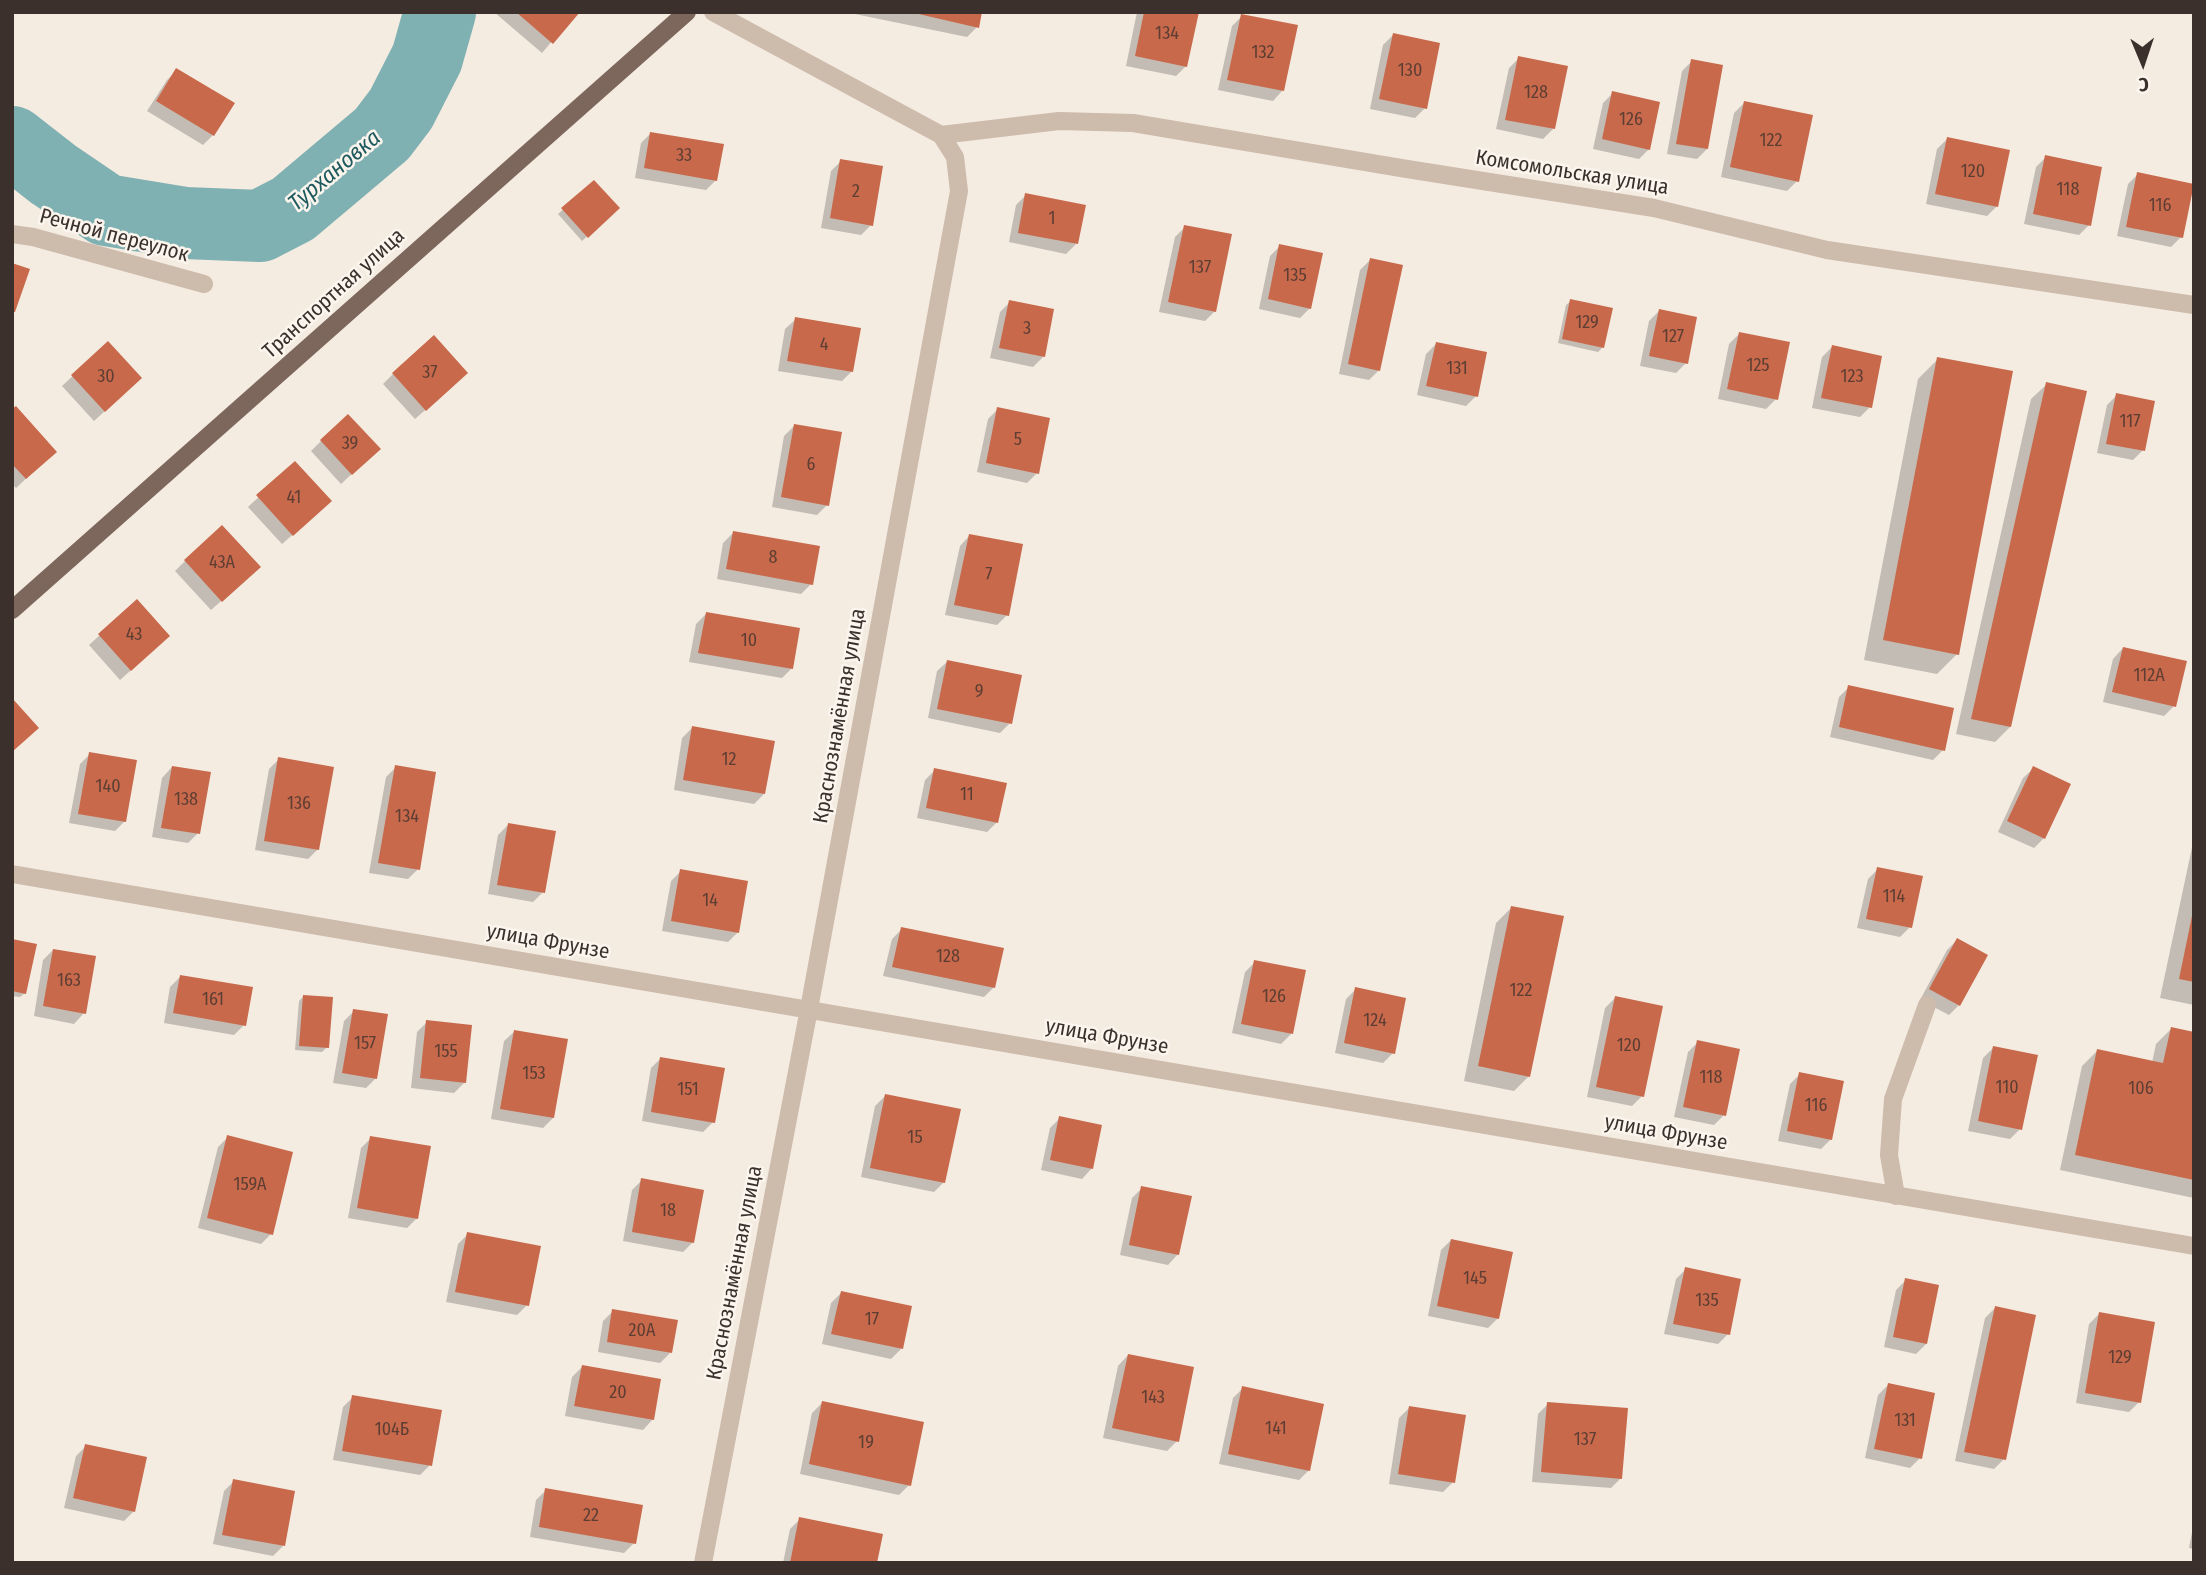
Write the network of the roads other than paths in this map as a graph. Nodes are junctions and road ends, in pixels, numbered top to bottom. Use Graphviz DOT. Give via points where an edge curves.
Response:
graph roads {
  1 [pos="687,12"];
  2 [pos="713,12"];
  3 [pos="941,135"];
  4 [pos="12,233"];
  5 [pos="204,284"];
  6 [pos="2194,305"];
  7 [pos="12,610"];
  8 [pos="12,874"];
  9 [pos="1927,1005"];
  10 [pos="809,1009"];
  11 [pos="1896,1196"];
  12 [pos="2194,1247"];
  13 [pos="703,1563"];
  1 -- 7 [label="main road, Транспортная улица"];
  2 -- 3 [label="street"];
  3 -- 6 [label="street, Комсомольская улица" via="1059,121 1133,123 1654,208 1827,250"];
  3 -- 10 [label="street, Краснознамённая улица" via="955,157 959,191"];
  4 -- 5 [label="street, Речной переулок"];
  8 -- 10 [label="street, улица Фрунзе"];
  9 -- 11 [label="street" via="1893,1098 1889,1155"];
  10 -- 11 [label="street, улица Фрунзе"];
  10 -- 13 [label="street, Краснознамённая улица"];
  11 -- 12 [label="street, улица Фрунзе"];
}
